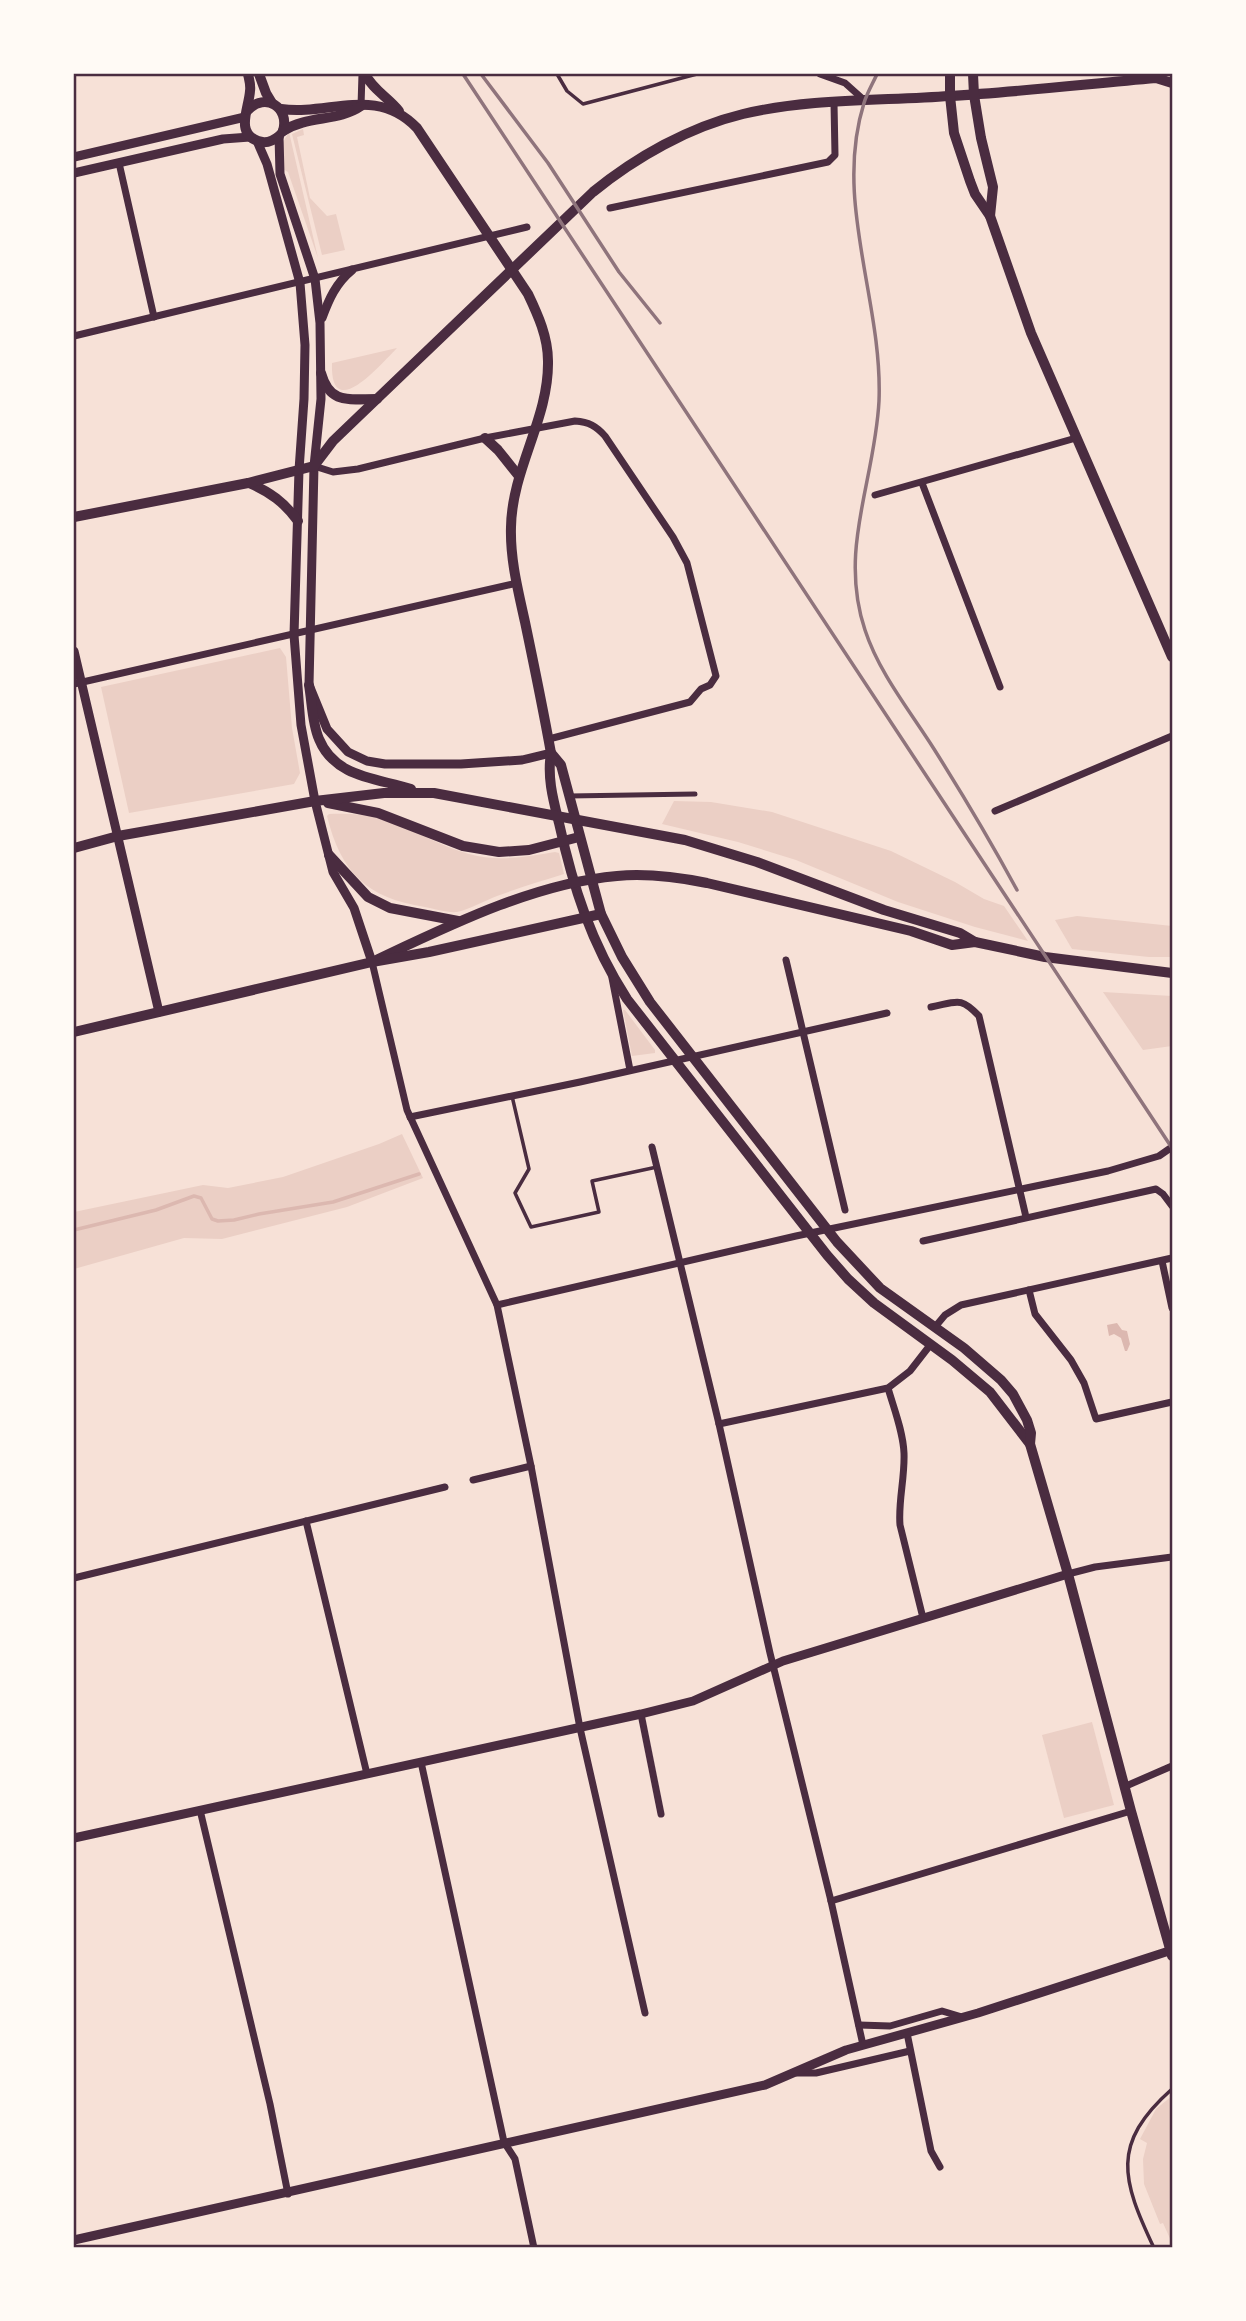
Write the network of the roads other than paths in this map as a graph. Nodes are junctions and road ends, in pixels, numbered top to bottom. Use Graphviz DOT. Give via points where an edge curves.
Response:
graph roads {
  1 [pos="248,74"];
  2 [pos="259,74"];
  3 [pos="363,74"];
  4 [pos="557,74"];
  5 [pos="697,74"];
  6 [pos="820,74"];
  7 [pos="950,74"];
  8 [pos="973,74"];
  9 [pos="1160,76"];
  10 [pos="1172,83"];
  11 [pos="974,94"];
  12 [pos="950,96"];
  13 [pos="864,101"];
  14 [pos="834,103"];
  15 [pos="276,106"];
  16 [pos="361,106"];
  17 [pos="246,114"];
  18 [pos="404,117"];
  19 [pos="281,134"];
  20 [pos="254,139"];
  21 [pos="74,157"];
  22 [pos="119,163"];
  23 [pos="74,173"];
  24 [pos="610,208"];
  25 [pos="990,216"];
  26 [pos="527,227"];
  27 [pos="490,236"];
  28 [pos="352,270"];
  29 [pos="315,279"];
  30 [pos="300,283"];
  31 [pos="154,317"];
  32 [pos="320,323"];
  33 [pos="74,336"];
  34 [pos="321,373"];
  35 [pos="377,399"];
  36 [pos="536,429"];
  37 [pos="485,438"];
  38 [pos="1076,438"];
  39 [pos="314,466"];
  40 [pos="299,470"];
  41 [pos="518,475"];
  42 [pos="248,483"];
  43 [pos="922,483"];
  44 [pos="875,495"];
  45 [pos="74,517"];
  46 [pos="298,521"];
  47 [pos="517,583"];
  48 [pos="311,631"];
  49 [pos="294,635"];
  50 [pos="74,651"];
  51 [pos="1172,657"];
  52 [pos="77,683"];
  53 [pos="309,685"];
  54 [pos="1000,687"];
  55 [pos="1172,736"];
  56 [pos="549,738"];
  57 [pos="551,753"];
  58 [pos="421,792"];
  59 [pos="695,794"];
  60 [pos="569,796"];
  61 [pos="315,801"];
  62 [pos="995,811"];
  63 [pos="118,835"];
  64 [pos="579,837"];
  65 [pos="562,841"];
  66 [pos="74,848"];
  67 [pos="329,855"];
  68 [pos="601,915"];
  69 [pos="584,918"];
  70 [pos="458,921"];
  71 [pos="978,943"];
  72 [pos="786,960"];
  73 [pos="372,962"];
  74 [pos="1172,973"];
  75 [pos="611,974"];
  76 [pos="931,1007"];
  77 [pos="159,1012"];
  78 [pos="887,1013"];
  79 [pos="74,1032"];
  80 [pos="803,1033"];
  81 [pos="693,1056"];
  82 [pos="674,1060"];
  83 [pos="630,1070"];
  84 [pos="512,1096"];
  85 [pos="410,1117"];
  86 [pos="652,1147"];
  87 [pos="1172,1147"];
  88 [pos="657,1167"];
  89 [pos="1019,1188"];
  90 [pos="1172,1206"];
  91 [pos="845,1210"];
  92 [pos="1026,1217"];
  93 [pos="826,1229"];
  94 [pos="810,1233"];
  95 [pos="923,1241"];
  96 [pos="1172,1258"];
  97 [pos="1162,1261"];
  98 [pos="679,1262"];
  99 [pos="1029,1290"];
  100 [pos="498,1305"];
  101 [pos="1172,1308"];
  102 [pos="935,1327"];
  103 [pos="931,1344"];
  104 [pos="888,1388"];
  105 [pos="1172,1402"];
  106 [pos="719,1424"];
  107 [pos="1030,1444"];
  108 [pos="531,1466"];
  109 [pos="473,1480"];
  110 [pos="444,1487"];
  111 [pos="306,1521"];
  112 [pos="1172,1557"];
  113 [pos="1068,1574"];
  114 [pos="74,1578"];
  115 [pos="923,1618"];
  116 [pos="774,1666"];
  117 [pos="641,1714"];
  118 [pos="580,1728"];
  119 [pos="421,1762"];
  120 [pos="1172,1766"];
  121 [pos="367,1774"];
  122 [pos="1126,1786"];
  123 [pos="200,1810"];
  124 [pos="1131,1811"];
  125 [pos="661,1814"];
  126 [pos="74,1838"];
  127 [pos="831,1901"];
  128 [pos="1172,1952"];
  129 [pos="645,2013"];
  130 [pos="962,2017"];
  131 [pos="859,2025"];
  132 [pos="907,2033"];
  133 [pos="863,2045"];
  134 [pos="910,2051"];
  135 [pos="794,2073"];
  136 [pos="1172,2089"];
  137 [pos="504,2142"];
  138 [pos="940,2167"];
  139 [pos="288,2194"];
  140 [pos="74,2241"];
  141 [pos="534,2248"];
  142 [pos="1154,2248"];
  1 -- 17 [label="main road"];
  2 -- 15 [label="main road" via="265,93"];
  3 -- 16 [label="street"];
  3 -- 18 [label="main road"];
  4 -- 5 [label="lane" via="567,91 583,104"];
  6 -- 13 [label="street" via="845,83"];
  7 -- 12 [label="main road"];
  8 -- 11 [label="main road"];
  9 -- 10 [label="main road"];
  9 -- 11 [label="main road"];
  11 -- 12 [label="main road"];
  11 -- 25 [label="main road" via="993,187"];
  12 -- 13 [label="main road"];
  12 -- 25 [label="main road" via="961,156 975,194"];
  13 -- 14 [label="main road"];
  14 -- 24 [label="street" via="835,155 828,162"];
  14 -- 35 [label="main road" via="741,115 683,136 610,178"];
  15 -- 16 [label="main road" via="300,110"];
  15 -- 17 [label="main road" via="256,103"];
  15 -- 19 [label="main road" via="285,118"];
  16 -- 18 [label="main road" via="385,108"];
  16 -- 19 [label="main road" via="346,115 301,122"];
  17 -- 20 [label="main road" via="245,128"];
  17 -- 21 [label="street"];
  18 -- 27 [label="main road"];
  19 -- 20 [label="main road" via="268,142"];
  19 -- 29 [label="street" via="280,174"];
  20 -- 22 [label="street" via="223,139"];
  20 -- 30 [label="street" via="267,164"];
  22 -- 23 [label="street"];
  22 -- 31 [label="street"];
  25 -- 38 [label="main road" via="1031,333"];
  26 -- 27 [label="street"];
  27 -- 28 [label="street"];
  27 -- 36 [label="main road" via="540,319 548,359 546,393"];
  28 -- 29 [label="street"];
  28 -- 32 [label="street" via="340,280"];
  29 -- 30 [label="street"];
  29 -- 32 [label="street"];
  30 -- 31 [label="street"];
  30 -- 40 [label="street" via="304,399"];
  31 -- 33 [label="street"];
  32 -- 34 [label="street"];
  34 -- 35 [label="main road" via="324,385 336,397"];
  34 -- 39 [label="street"];
  35 -- 39 [label="main road"];
  36 -- 37 [label="street"];
  36 -- 41 [label="main road"];
  36 -- 56 [label="street" via="586,422 605,436 687,563 716,671 714,680 690,702"];
  37 -- 39 [label="street" via="350,470 333,472"];
  37 -- 41 [label="main road"];
  38 -- 43 [label="street"];
  38 -- 51 [label="main road"];
  39 -- 40 [label="main road"];
  39 -- 48 [label="street"];
  40 -- 42 [label="main road"];
  40 -- 46 [label="street"];
  41 -- 47 [label="main road" via="511,527"];
  42 -- 45 [label="main road"];
  42 -- 46 [label="main road" via="268,491"];
  43 -- 44 [label="street"];
  43 -- 54 [label="street"];
  46 -- 49 [label="street"];
  47 -- 48 [label="street"];
  47 -- 56 [label="main road"];
  48 -- 49 [label="street"];
  48 -- 53 [label="street"];
  49 -- 52 [label="street"];
  49 -- 61 [label="street" via="301,724"];
  50 -- 52 [label="street"];
  52 -- 63 [label="street"];
  53 -- 57 [label="street" via="335,740 367,761 461,764"];
  53 -- 58 [label="main road" via="319,739 337,765 354,775"];
  55 -- 62 [label="street"];
  56 -- 57 [label="main road"];
  57 -- 60 [label="main road" via="561,765"];
  57 -- 65 [label="main road" via="548,769"];
  58 -- 61 [label="main road"];
  58 -- 71 [label="main road" via="685,840"];
  59 -- 60 [label="street"];
  60 -- 64 [label="main road"];
  61 -- 63 [label="main road"];
  61 -- 65 [label="main road" via="379,813 463,846 499,852"];
  61 -- 67 [label="street"];
  63 -- 66 [label="main road"];
  63 -- 77 [label="street"];
  64 -- 65 [label="main road"];
  64 -- 68 [label="main road"];
  65 -- 69 [label="main road"];
  67 -- 70 [label="main road" via="368,897 390,908"];
  67 -- 73 [label="street" via="359,920"];
  68 -- 69 [label="main road"];
  68 -- 81 [label="main road" via="639,985"];
  69 -- 73 [label="main road"];
  69 -- 75 [label="main road"];
  70 -- 71 [label="main road" via="582,881 616,876 676,877 911,931 951,945"];
  70 -- 73 [label="main road"];
  71 -- 74 [label="main road" via="1045,957"];
  72 -- 80 [label="street"];
  73 -- 77 [label="main road"];
  73 -- 85 [label="street"];
  75 -- 82 [label="main road"];
  75 -- 83 [label="street"];
  76 -- 89 [label="street" via="967,1003 979,1016"];
  77 -- 79 [label="main road"];
  78 -- 80 [label="street"];
  80 -- 81 [label="street"];
  80 -- 91 [label="street"];
  81 -- 82 [label="street"];
  81 -- 93 [label="main road"];
  82 -- 83 [label="street"];
  82 -- 94 [label="main road"];
  83 -- 84 [label="street"];
  84 -- 85 [label="street"];
  84 -- 88 [label="lane" via="528,1168 514,1192 531,1227 599,1212 592,1181"];
  85 -- 100 [label="street"];
  86 -- 88 [label="street"];
  87 -- 89 [label="street" via="1159,1156 1108,1171"];
  88 -- 98 [label="street"];
  89 -- 92 [label="street"];
  89 -- 93 [label="street"];
  90 -- 92 [label="street" via="1156,1189"];
  92 -- 95 [label="street"];
  93 -- 94 [label="street"];
  93 -- 102 [label="main road" via="880,1288"];
  94 -- 98 [label="street"];
  94 -- 103 [label="main road" via="874,1303"];
  96 -- 97 [label="street"];
  97 -- 99 [label="street"];
  97 -- 101 [label="street"];
  98 -- 100 [label="street"];
  98 -- 106 [label="street"];
  99 -- 102 [label="street" via="961,1305"];
  99 -- 105 [label="street" via="1035,1314 1071,1360 1097,1419"];
  100 -- 108 [label="street"];
  102 -- 107 [label="main road" via="984,1363 1013,1394 1027,1420"];
  103 -- 104 [label="street" via="910,1371"];
  103 -- 107 [label="main road" via="990,1392"];
  104 -- 106 [label="street"];
  104 -- 115 [label="street" via="904,1451 901,1525"];
  106 -- 116 [label="street"];
  107 -- 113 [label="main road"];
  108 -- 109 [label="street"];
  108 -- 118 [label="street"];
  110 -- 111 [label="street"];
  111 -- 114 [label="street"];
  111 -- 121 [label="street"];
  112 -- 113 [label="street"];
  113 -- 115 [label="street"];
  113 -- 122 [label="main road"];
  115 -- 116 [label="street"];
  116 -- 117 [label="street" via="693,1701"];
  116 -- 127 [label="street"];
  117 -- 118 [label="street"];
  117 -- 125 [label="street"];
  118 -- 119 [label="street"];
  118 -- 129 [label="street"];
  119 -- 121 [label="street"];
  119 -- 137 [label="street"];
  120 -- 122 [label="street"];
  121 -- 123 [label="street"];
  122 -- 124 [label="main road"];
  123 -- 126 [label="street"];
  123 -- 139 [label="street"];
  124 -- 127 [label="street"];
  124 -- 128 [label="main road"];
  127 -- 131 [label="street"];
  128 -- 130 [label="street"];
  130 -- 131 [label="street" via="942,2011 890,2026"];
  130 -- 132 [label="street"];
  131 -- 133 [label="street"];
  132 -- 133 [label="street"];
  132 -- 134 [label="street"];
  133 -- 135 [label="street"];
  134 -- 135 [label="street" via="816,2073"];
  134 -- 138 [label="street" via="931,2151"];
  135 -- 137 [label="street" via="741,2091"];
  136 -- 142 [label="lane" via="1137,2130 1128,2155 1130,2194"];
  137 -- 139 [label="street"];
  137 -- 141 [label="street" via="515,2159"];
  139 -- 140 [label="street"];
}
